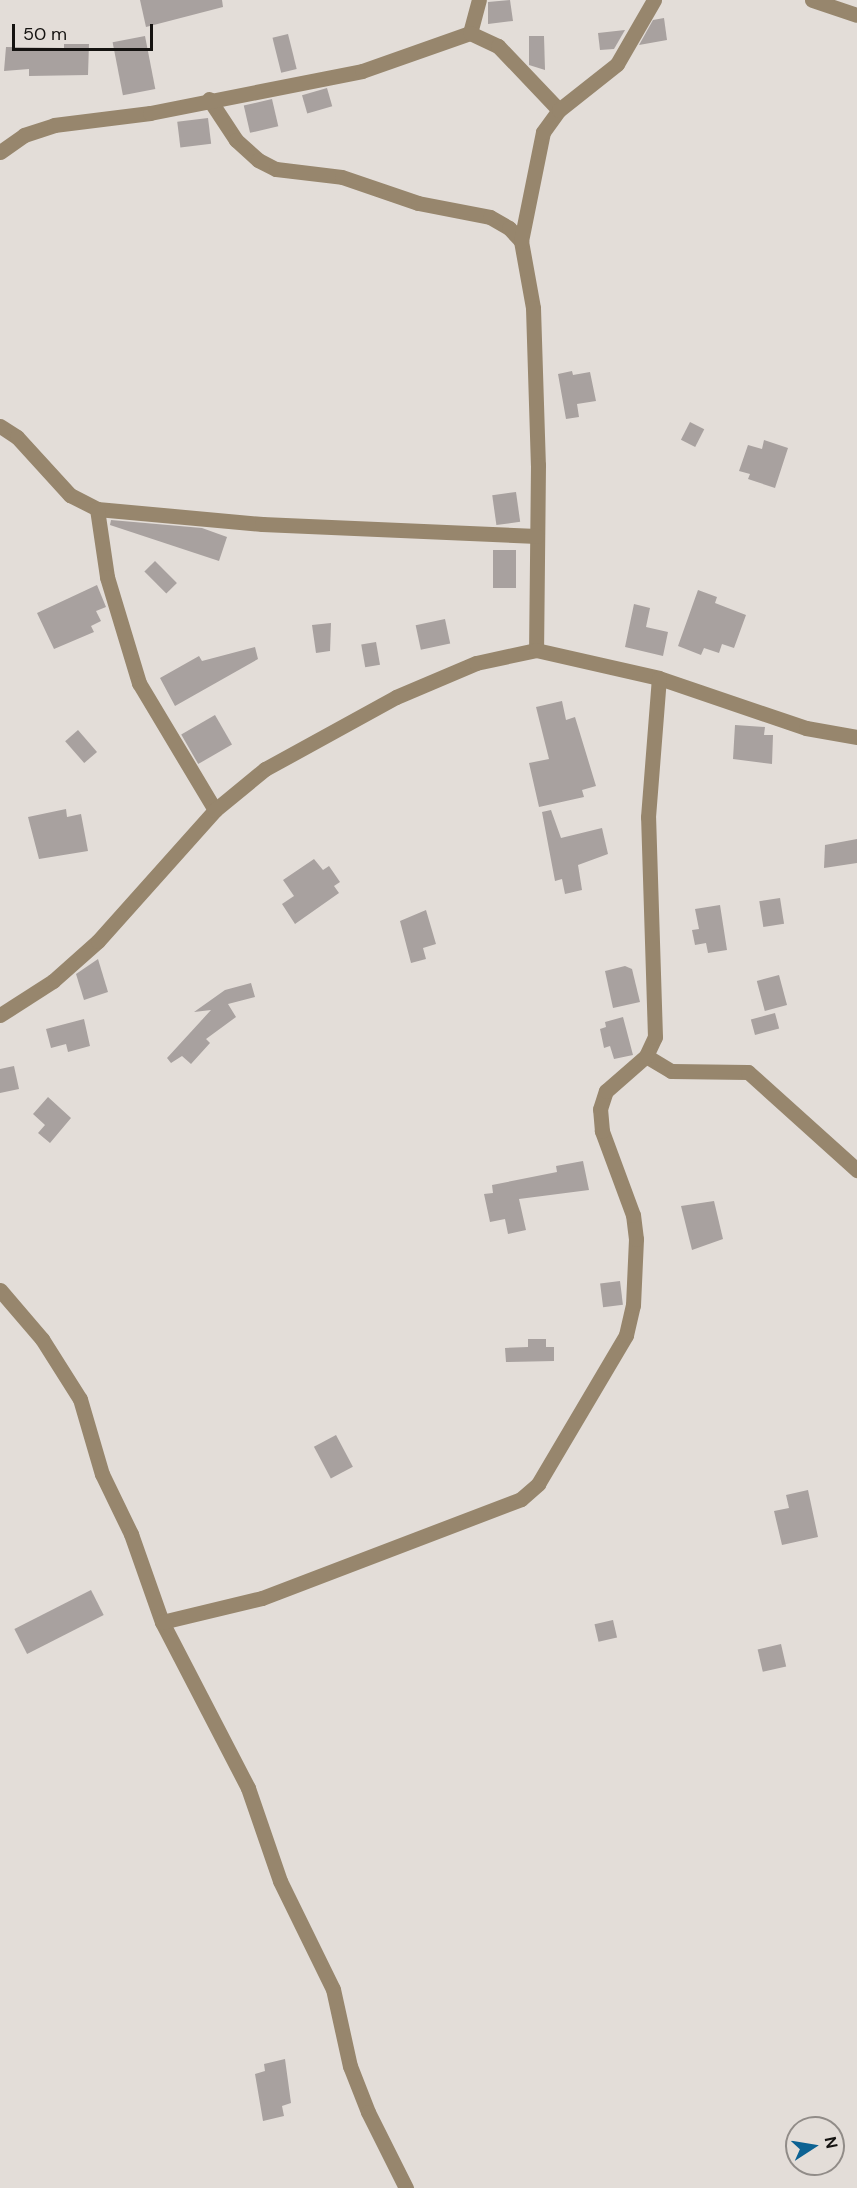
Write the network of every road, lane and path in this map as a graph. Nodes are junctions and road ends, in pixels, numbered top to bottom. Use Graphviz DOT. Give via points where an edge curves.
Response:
graph roads {
  1 [pos="479,0"];
  2 [pos="654,0"];
  3 [pos="812,0"];
  4 [pos="857,15"];
  5 [pos="470,33"];
  6 [pos="209,99"];
  7 [pos="559,110"];
  8 [pos="0,152"];
  9 [pos="521,241"];
  10 [pos="0,426"];
  11 [pos="97,509"];
  12 [pos="537,536"];
  13 [pos="536,650"];
  14 [pos="659,678"];
  15 [pos="857,737"];
  16 [pos="214,810"];
  17 [pos="0,1015"];
  18 [pos="646,1056"];
  19 [pos="857,1170"];
  20 [pos="0,1290"];
  21 [pos="162,1622"];
  22 [pos="406,2188"];
  1 -- 5 [label="street"];
  2 -- 7 [label="street" via="633,43 617,64"];
  3 -- 4 [label="street"];
  5 -- 6 [label="street" via="362,71"];
  5 -- 7 [label="street" via="498,46"];
  6 -- 8 [label="street" via="54,125 24,135"];
  6 -- 9 [label="street" via="236,140 258,160 276,169 342,177 418,203 490,217"];
  7 -- 9 [label="street" via="543,132"];
  9 -- 12 [label="street" via="533,308"];
  10 -- 11 [label="street" via="17,437 70,495"];
  11 -- 12 [label="street" via="262,524"];
  11 -- 16 [label="street" via="107,577 139,683"];
  12 -- 13 [label="street"];
  13 -- 14 [label="street"];
  13 -- 16 [label="street" via="476,663 396,698 265,770"];
  14 -- 15 [label="street" via="806,728"];
  14 -- 18 [label="street" via="648,817 657,1016 655,1037"];
  16 -- 17 [label="street" via="98,941 53,981"];
  18 -- 19 [label="street" via="671,1071 748,1072"];
  18 -- 21 [label="street" via="617,1078 600,1109 602,1131 633,1215 636,1239 633,1305 626,1335 538,1484 521,1499 498,1509 302,1584 218,1612"];
  20 -- 21 [label="street" via="42,1339 80,1398 102,1474 131,1534"];
  21 -- 22 [label="street" via="248,1788 280,1881 333,1989 350,2066 368,2112"];
}
